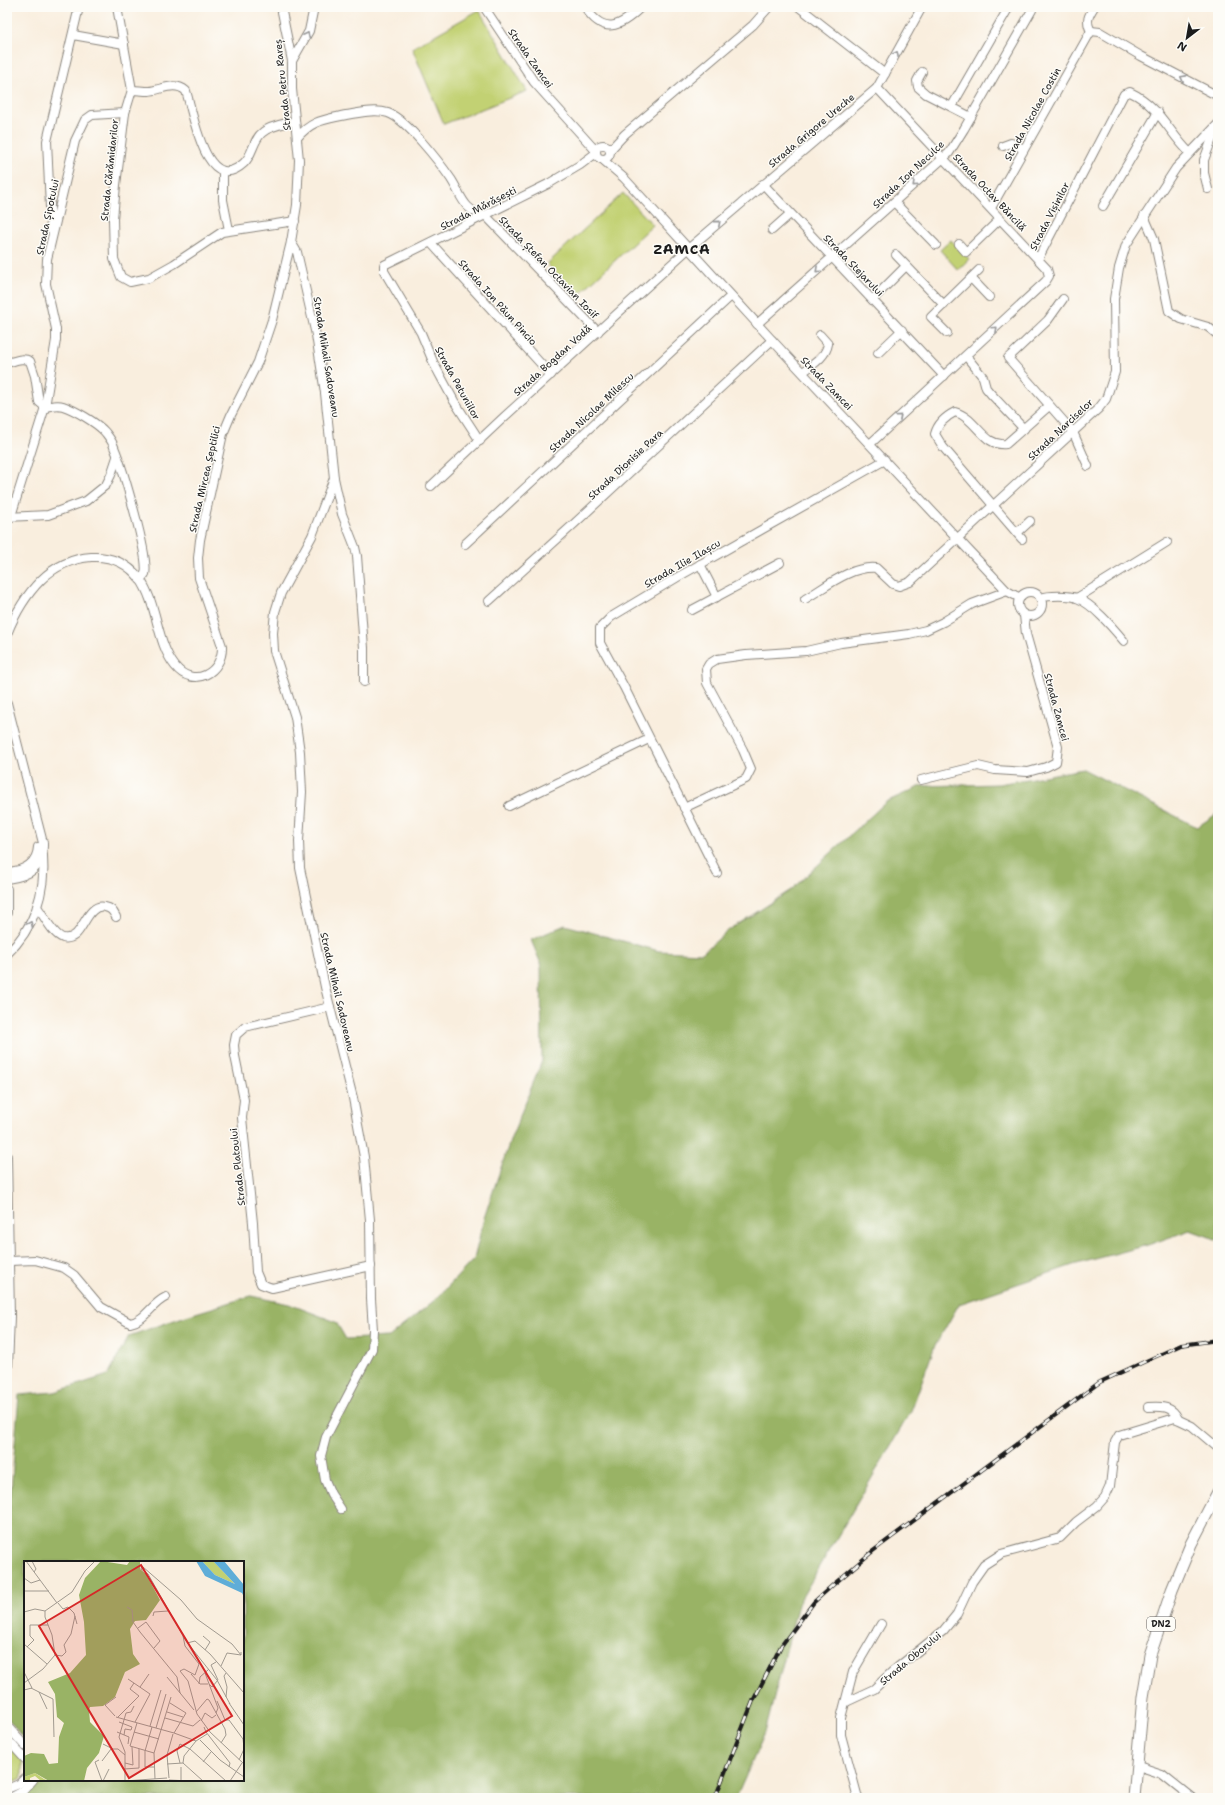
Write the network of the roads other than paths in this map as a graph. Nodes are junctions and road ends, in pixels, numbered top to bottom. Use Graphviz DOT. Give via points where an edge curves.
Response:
graph roads {
  1 [pos="79,7"];
  2 [pos="117,7"];
  3 [pos="281,7"];
  4 [pos="314,7"];
  5 [pos="484,7"];
  6 [pos="585,7"];
  7 [pos="641,7"];
  8 [pos="769,7"];
  9 [pos="799,7"];
  10 [pos="922,7"];
  11 [pos="1009,7"];
  12 [pos="1032,7"];
  13 [pos="1094,7"];
  14 [pos="1092,31"];
  15 [pos="73,35"];
  16 [pos="124,44"];
  17 [pos="292,61"];
  18 [pos="922,72"];
  19 [pos="885,74"];
  20 [pos="877,88"];
  21 [pos="132,90"];
  22 [pos="1218,96"];
  23 [pos="952,106"];
  24 [pos="1158,112"];
  25 [pos="126,113"];
  26 [pos="971,117"];
  27 [pos="295,121"];
  28 [pos="1218,125"];
  29 [pos="297,138"];
  30 [pos="1003,146"];
  31 [pos="1024,149"];
  32 [pos="602,152"];
  33 [pos="1190,153"];
  34 [pos="944,158"];
  35 [pos="224,171"];
  36 [pos="763,184"];
  37 [pos="1208,189"];
  38 [pos="894,202"];
  39 [pos="1103,206"];
  40 [pos="991,208"];
  41 [pos="790,214"];
  42 [pos="485,215"];
  43 [pos="1144,216"];
  44 [pos="1000,218"];
  45 [pos="295,221"];
  46 [pos="229,230"];
  47 [pos="772,230"];
  48 [pos="291,242"];
  49 [pos="431,243"];
  50 [pos="959,244"];
  51 [pos="936,245"];
  52 [pos="51,248"];
  53 [pos="688,249"];
  54 [pos="896,255"];
  55 [pos="832,258"];
  56 [pos="1038,259"];
  57 [pos="384,265"];
  58 [pos="906,266"];
  59 [pos="979,270"];
  60 [pos="971,278"];
  61 [pos="731,296"];
  62 [pos="989,297"];
  63 [pos="873,299"];
  64 [pos="1063,299"];
  65 [pos="944,305"];
  66 [pos="757,324"];
  67 [pos="902,330"];
  68 [pos="598,332"];
  69 [pos="948,333"];
  70 [pos="820,335"];
  71 [pos="1218,335"];
  72 [pos="772,340"];
  73 [pos="878,353"];
  74 [pos="966,356"];
  75 [pos="7,363"];
  76 [pos="803,372"];
  77 [pos="551,375"];
  78 [pos="944,376"];
  79 [pos="1049,406"];
  80 [pos="45,407"];
  81 [pos="1024,429"];
  82 [pos="1073,432"];
  83 [pos="480,441"];
  84 [pos="870,444"];
  85 [pos="117,457"];
  86 [pos="885,460"];
  87 [pos="1088,466"];
  88 [pos="334,478"];
  89 [pos="431,486"];
  90 [pos="993,506"];
  91 [pos="9,517"];
  92 [pos="1030,521"];
  93 [pos="957,538"];
  94 [pos="1167,542"];
  95 [pos="466,544"];
  96 [pos="780,563"];
  97 [pos="700,564"];
  98 [pos="140,580"];
  99 [pos="1007,591"];
  100 [pos="717,597"];
  101 [pos="805,598"];
  102 [pos="1020,598"];
  103 [pos="1040,598"];
  104 [pos="1077,598"];
  105 [pos="489,601"];
  106 [pos="692,610"];
  107 [pos="1024,615"];
  108 [pos="7,634"];
  109 [pos="1124,641"];
  110 [pos="364,682"];
  111 [pos="7,703"];
  112 [pos="649,739"];
  113 [pos="921,780"];
  114 [pos="509,806"];
  115 [pos="684,808"];
  116 [pos="37,826"];
  117 [pos="43,850"];
  118 [pos="7,872"];
  119 [pos="717,873"];
  120 [pos="7,879"];
  121 [pos="7,888"];
  122 [pos="37,907"];
  123 [pos="7,913"];
  124 [pos="116,917"];
  125 [pos="7,954"];
  126 [pos="330,1007"];
  127 [pos="7,1156"];
  128 [pos="9,1261"];
  129 [pos="371,1266"];
  130 [pos="166,1297"];
  131 [pos="7,1394"];
  132 [pos="1148,1407"];
  133 [pos="1178,1419"];
  134 [pos="1218,1448"];
  135 [pos="1218,1492"];
  136 [pos="341,1509"];
  137 [pos="881,1624"];
  138 [pos="846,1702"];
  139 [pos="7,1726"];
  140 [pos="7,1739"];
  141 [pos="24,1745"];
  142 [pos="24,1758"];
  143 [pos="1138,1766"];
  144 [pos="24,1779"];
  145 [pos="32,1781"];
  146 [pos="7,1789"];
  147 [pos="10,1798"];
  148 [pos="858,1798"];
  149 [pos="1134,1798"];
  150 [pos="1192,1798"];
  1 -- 15 [label="street"];
  2 -- 16 [label="street"];
  3 -- 17 [label="street, Strada Petru Rareș"];
  17 -- 4 [label="street, one-way" via="309,31"];
  5 -- 32 [label="street, Strada Zamcei" via="534,82 582,135"];
  6 -- 7 [label="street" via="591,16 604,25 611,26 626,20"];
  8 -- 32 [label="street, Strada Mărășești" via="753,25"];
  9 -- 19 [label="street"];
  19 -- 10 [label="street, Strada Grigore Ureche, one-way"];
  11 -- 23 [label="street"];
  12 -- 26 [label="street, Strada Ion Neculce"];
  13 -- 14 [label="street" via="1088,17"];
  22 -- 14 [label="street, one-way" via="1100,32"];
  14 -- 31 [label="street, Strada Nicolae Costin"];
  15 -- 16 [label="street"];
  15 -- 52 [label="street" via="47,141"];
  16 -- 21 [label="street"];
  17 -- 27 [label="street, Strada Petru Rareș"];
  18 -- 23 [label="street" via="917,81 918,88"];
  19 -- 20 [label="street, Strada Grigore Ureche"];
  20 -- 34 [label="street, Strada Octav Băncilă"];
  20 -- 36 [label="street, Strada Grigore Ureche"];
  21 -- 25 [label="street, Strada Cărămidarilor"];
  21 -- 35 [label="street" via="149,91 173,86 186,91 197,133 207,156 216,167"];
  23 -- 26 [label="street"];
  24 -- 33 [label="street, Strada Vișinilor"];
  24 -- 39 [label="street"];
  24 -- 56 [label="street, Strada Vișinilor" via="1130,92 1124,94"];
  25 -- 46 [label="street, Strada Cărămidarilor" via="113,219 114,258 121,277 130,282 149,278"];
  25 -- 52 [label="street, Strada Șipotului" via="96,114 85,120 69,162"];
  26 -- 34 [label="street, Strada Ion Neculce"];
  27 -- 29 [label="street, Strada Petru Rareș"];
  27 -- 35 [label="street" via="264,131 259,135 250,157 244,164 234,170"];
  28 -- 33 [label="street, Strada Narciselor"];
  28 -- 37 [label="street" via="1204,160"];
  29 -- 42 [label="street" via="312,124 333,118 366,112 389,114 404,124 443,168 466,207 477,214"];
  29 -- 45 [label="street, Strada Mircea Șeptilici" via="299,173"];
  30 -- 31 [label="street" via="1011,143"];
  31 -- 40 [label="street, Strada Nicolae Costin"];
  32 -- 42 [label="street, Strada Mărășești" via="548,184"];
  32 -- 53 [label="street, Strada Zamcei"];
  33 -- 43 [label="street, Strada Narciselor" via="1176,168"];
  34 -- 38 [label="street, Strada Ion Neculce, one-way"];
  34 -- 40 [label="street, Strada Octav Băncilă"];
  35 -- 46 [label="street" via="223,200"];
  36 -- 41 [label="street, Strada Stejarului"];
  53 -- 36 [label="street, Strada Grigore Ureche, one-way"];
  38 -- 51 [label="street"];
  38 -- 55 [label="street, Strada Ion Neculce"];
  40 -- 44 [label="street, Strada Octav Băncilă"];
  41 -- 47 [label="street"];
  41 -- 55 [label="street, Strada Stejarului"];
  42 -- 49 [label="street, Strada Mărășești"];
  42 -- 68 [label="street, Strada Ștefan Octavian Iosif"];
  43 -- 71 [label="street" via="1154,239 1168,311 1181,319 1208,327"];
  43 -- 82 [label="street, Strada Narciselor" via="1126,245 1119,268 1114,299 1115,372 1110,388 1099,408"];
  44 -- 50 [label="street" via="966,252"];
  44 -- 56 [label="street, Strada Octav Băncilă"];
  45 -- 46 [label="street, Strada Cărămidarilor"];
  45 -- 48 [label="street, Strada Mircea Șeptilici"];
  48 -- 88 [label="street, Strada Mihail Sadoveanu" via="298,252 316,335"];
  48 -- 98 [label="street, Strada Mircea Șeptilici" via="265,342 224,434 200,540 199,578 222,646 222,656 216,667 206,675 194,677 176,668"];
  49 -- 57 [label="street, Strada Mărășești"];
  49 -- 77 [label="street, Strada Ion Păun Pincio"];
  52 -- 80 [label="street, Strada Șipotului" via="47,259 46,284 56,340"];
  53 -- 61 [label="street, Strada Zamcei"];
  53 -- 68 [label="street, Strada Bogdan Vodă"];
  54 -- 58 [label="street"];
  55 -- 63 [label="street, Strada Stejarului"];
  55 -- 66 [label="street, Strada Ion Neculce, one-way"];
  74 -- 56 [label="street, Strada Vișinilor, one-way" via="1046,281 1049,276 1047,269"];
  57 -- 83 [label="street, Strada Petuniilor" via="384,271 421,333 445,384"];
  58 -- 63 [label="street"];
  58 -- 65 [label="street"];
  59 -- 60 [label="street"];
  60 -- 62 [label="street"];
  60 -- 65 [label="street"];
  61 -- 66 [label="street, Strada Zamcei"];
  61 -- 95 [label="street, Strada Nicolae Milescu"];
  63 -- 67 [label="street, Strada Stejarului"];
  64 -- 79 [label="street" via="1048,320 1008,358"];
  65 -- 69 [label="street" via="931,317"];
  66 -- 72 [label="street, Strada Zamcei"];
  67 -- 73 [label="street"];
  67 -- 78 [label="street, Strada Stejarului"];
  68 -- 77 [label="street, Strada Bogdan Vodă"];
  70 -- 76 [label="street" via="828,344 827,350"];
  72 -- 76 [label="street, Strada Zamcei"];
  72 -- 105 [label="street, Strada Dionisie Para"];
  74 -- 78 [label="street, Strada Vișinilor"];
  74 -- 81 [label="street" via="982,377 986,388"];
  75 -- 80 [label="street" via="20,359 30,361 35,376 38,402"];
  76 -- 84 [label="street, Strada Zamcei"];
  77 -- 83 [label="street, Strada Bogdan Vodă"];
  84 -- 78 [label="street, Strada Vișinilor, one-way"];
  79 -- 81 [label="street"];
  79 -- 82 [label="street"];
  80 -- 85 [label="street" via="63,406 84,416 104,431 114,446"];
  80 -- 91 [label="street, Strada Șipotului"];
  81 -- 90 [label="street" via="1006,444 998,445 964,414 955,412 945,417 937,427 935,434 938,440"];
  82 -- 87 [label="street"];
  82 -- 90 [label="street, Strada Narciselor"];
  83 -- 89 [label="street, Strada Bogdan Vodă"];
  84 -- 86 [label="street, Strada Zamcei"];
  85 -- 91 [label="street" via="106,485 86,501 48,515"];
  85 -- 98 [label="street" via="135,514 145,565 145,574"];
  86 -- 93 [label="street, Strada Zamcei"];
  86 -- 97 [label="street, Strada Ilie Ilașcu"];
  88 -- 110 [label="street, Strada Mihail Sadoveanu" via="342,514 357,556"];
  88 -- 126 [label="street, Strada Mihail Sadoveanu" via="312,536 281,593 275,612 273,633 274,652 288,692 298,734 302,778 300,868"];
  90 -- 92 [label="street" via="1019,536"];
  90 -- 93 [label="street, Strada Narciselor"];
  93 -- 99 [label="street, Strada Zamcei"];
  93 -- 101 [label="street, Strada Narciselor" via="906,584 893,584 876,568 862,569"];
  94 -- 104 [label="street"];
  96 -- 100 [label="street"];
  97 -- 100 [label="street"];
  97 -- 112 [label="street, Strada Ilie Ilașcu" via="611,617 600,628 600,643"];
  98 -- 108 [label="street, Strada Mircea Șeptilici" via="118,561 102,556 73,561 56,568 42,579 21,605"];
  99 -- 102 [label="street, Strada Zamcei"];
  99 -- 115 [label="street" via="972,604 926,630 806,651 746,654 709,664 706,669 707,683 744,750 751,769 746,779"];
  100 -- 106 [label="street"];
  102 -- 103 [label="street" via="1030,592"];
  102 -- 107 [label="street" via="1018,606"];
  103 -- 104 [label="street"];
  103 -- 107 [label="street" via="1042,607 1037,614"];
  104 -- 109 [label="street" via="1092,608"];
  107 -- 113 [label="street, Strada Zamcei" via="1026,634 1058,747 1056,762 1028,772 978,766"];
  111 -- 116 [label="street"];
  112 -- 114 [label="street"];
  112 -- 115 [label="street, Strada Ilie Ilașcu"];
  115 -- 119 [label="street, Strada Ilie Ilașcu"];
  116 -- 117 [label="street"];
  116 -- 118 [label="street" via="38,849 32,862 22,870"];
  117 -- 120 [label="street" via="39,864 33,872"];
  117 -- 122 [label="street" via="43,879"];
  121 -- 123 [label="street"];
  122 -- 124 [label="street" via="63,938 75,935 87,917 102,906 113,910"];
  125 -- 122 [label="street, one-way" via="23,937"];
  126 -- 129 [label="street, Strada Mihail Sadoveanu" via="353,1098 364,1157"];
  126 -- 129 [label="street, Strada Platoului" via="245,1027 236,1035 234,1044 244,1100 242,1118 256,1272 261,1284 272,1288"];
  127 -- 128 [label="street"];
  128 -- 130 [label="street" via="35,1260 64,1268 74,1275 101,1307 130,1324 139,1322 157,1301"];
  128 -- 131 [label="street"];
  129 -- 136 [label="street, Strada Mihail Sadoveanu" via="374,1330 372,1349 322,1447 321,1456 326,1480"];
  132 -- 133 [label="street" via="1172,1409"];
  133 -- 134 [label="street" via="1192,1426"];
  133 -- 138 [label="street, Strada Oborului" via="1119,1435 1115,1442 1110,1486 1097,1506 1060,1538 1001,1554 984,1565 972,1582 959,1610 943,1631 874,1688"];
  135 -- 143 [label="main road, DN2" via="1191,1544 1150,1655 1143,1697"];
  137 -- 138 [label="street" via="853,1672"];
  138 -- 148 [label="street" via="841,1718 841,1735"];
  139 -- 141 [label="street"];
  140 -- 142 [label="street"];
  143 -- 149 [label="main road, DN2"];
  143 -- 150 [label="street" via="1162,1774"];
  144 -- 146 [label="street"];
  145 -- 147 [label="street" via="23,1791"];
}
